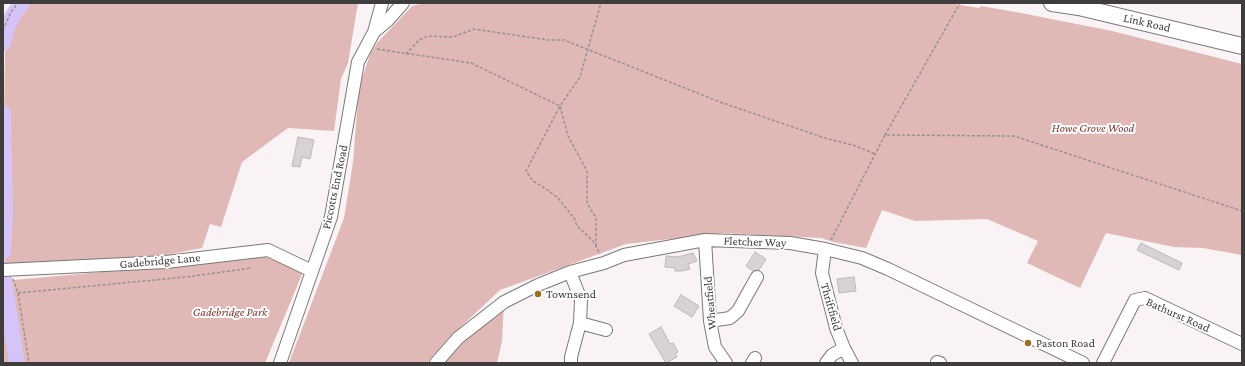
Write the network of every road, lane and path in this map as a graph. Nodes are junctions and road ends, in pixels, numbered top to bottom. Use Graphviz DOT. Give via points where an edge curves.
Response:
graph roads {
  1 [pos="18,3"];
  2 [pos="382,3"];
  3 [pos="403,3"];
  4 [pos="601,3"];
  5 [pos="960,3"];
  6 [pos="1052,3"];
  7 [pos="1079,5"];
  8 [pos="3,30"];
  9 [pos="374,32"];
  10 [pos="1242,46"];
  11 [pos="365,48"];
  12 [pos="587,50"];
  13 [pos="406,54"];
  14 [pos="560,106"];
  15 [pos="885,134"];
  16 [pos="875,154"];
  17 [pos="1242,211"];
  18 [pos="834,236"];
  19 [pos="705,240"];
  20 [pos="596,246"];
  21 [pos="825,249"];
  22 [pos="604,263"];
  23 [pos="252,268"];
  24 [pos="7,270"];
  25 [pos="312,271"];
  26 [pos="570,272"];
  27 [pos="757,277"];
  28 [pos="18,293"];
  29 [pos="710,321"];
  30 [pos="580,323"];
  31 [pos="606,330"];
  32 [pos="1242,344"];
  33 [pos="844,348"];
  34 [pos="1060,358"];
  35 [pos="29,363"];
  36 [pos="280,363"];
  37 [pos="436,363"];
  38 [pos="571,363"];
  39 [pos="726,363"];
  40 [pos="826,363"];
  41 [pos="852,363"];
  42 [pos="1083,363"];
  43 [pos="1103,363"];
  1 -- 8 [label="path"];
  2 -- 9 [label="street, Piccotts End Road"];
  3 -- 9 [label="street, Piccotts End Road" via="388,21"];
  4 -- 12 [label="path"];
  5 -- 15 [label="path"];
  6 -- 7 [label="main road, Link Road"];
  7 -- 10 [label="main road, Link Road"];
  9 -- 11 [label="street, Piccotts End Road"];
  11 -- 13 [label="path"];
  11 -- 25 [label="street, Piccotts End Road" via="358,62 331,217"];
  12 -- 13 [label="path" via="564,40 474,29 453,36 428,36 419,40"];
  12 -- 14 [label="path" via="580,77"];
  12 -- 16 [label="path" via="720,102"];
  13 -- 14 [label="path" via="471,64"];
  14 -- 20 [label="path" via="568,136 587,171 587,203 596,218"];
  14 -- 20 [label="path" via="526,171 533,182 558,198 574,218 577,226"];
  15 -- 16 [label="path"];
  15 -- 17 [label="path" via="1014,136"];
  16 -- 18 [label="path"];
  19 -- 21 [label="street, Fletcher Way" via="790,243"];
  19 -- 22 [label="street, Fletcher Way" via="624,255"];
  19 -- 29 [label="street, Wheatfield"];
  20 -- 22 [label="path"];
  21 -- 33 [label="street, Thriftfield" via="822,273 836,328"];
  21 -- 34 [label="street, Fletcher Way" via="862,258 888,269"];
  22 -- 26 [label="street, Fletcher Way"];
  23 -- 28 [label="path"];
  24 -- 25 [label="street, Gadebridge Lane" via="166,262 268,250"];
  24 -- 28 [label="path"];
  25 -- 36 [label="street, Piccotts End Road"];
  26 -- 30 [label="street" via="581,300"];
  26 -- 37 [label="street, Fletcher Way" via="504,302 458,338"];
  27 -- 29 [label="street" via="738,311 730,318"];
  28 -- 35 [label="path"];
  29 -- 39 [label="street, Wheatfield" via="716,347"];
  30 -- 31 [label="street"];
  30 -- 38 [label="street"];
  32 -- 43 [label="street, Bathurst Road" via="1145,298 1134,300"];
  33 -- 40 [label="street" via="832,355"];
  33 -- 41 [label="street, Thriftfield"];
  34 -- 42 [label="street, Fletcher Way"];
}
